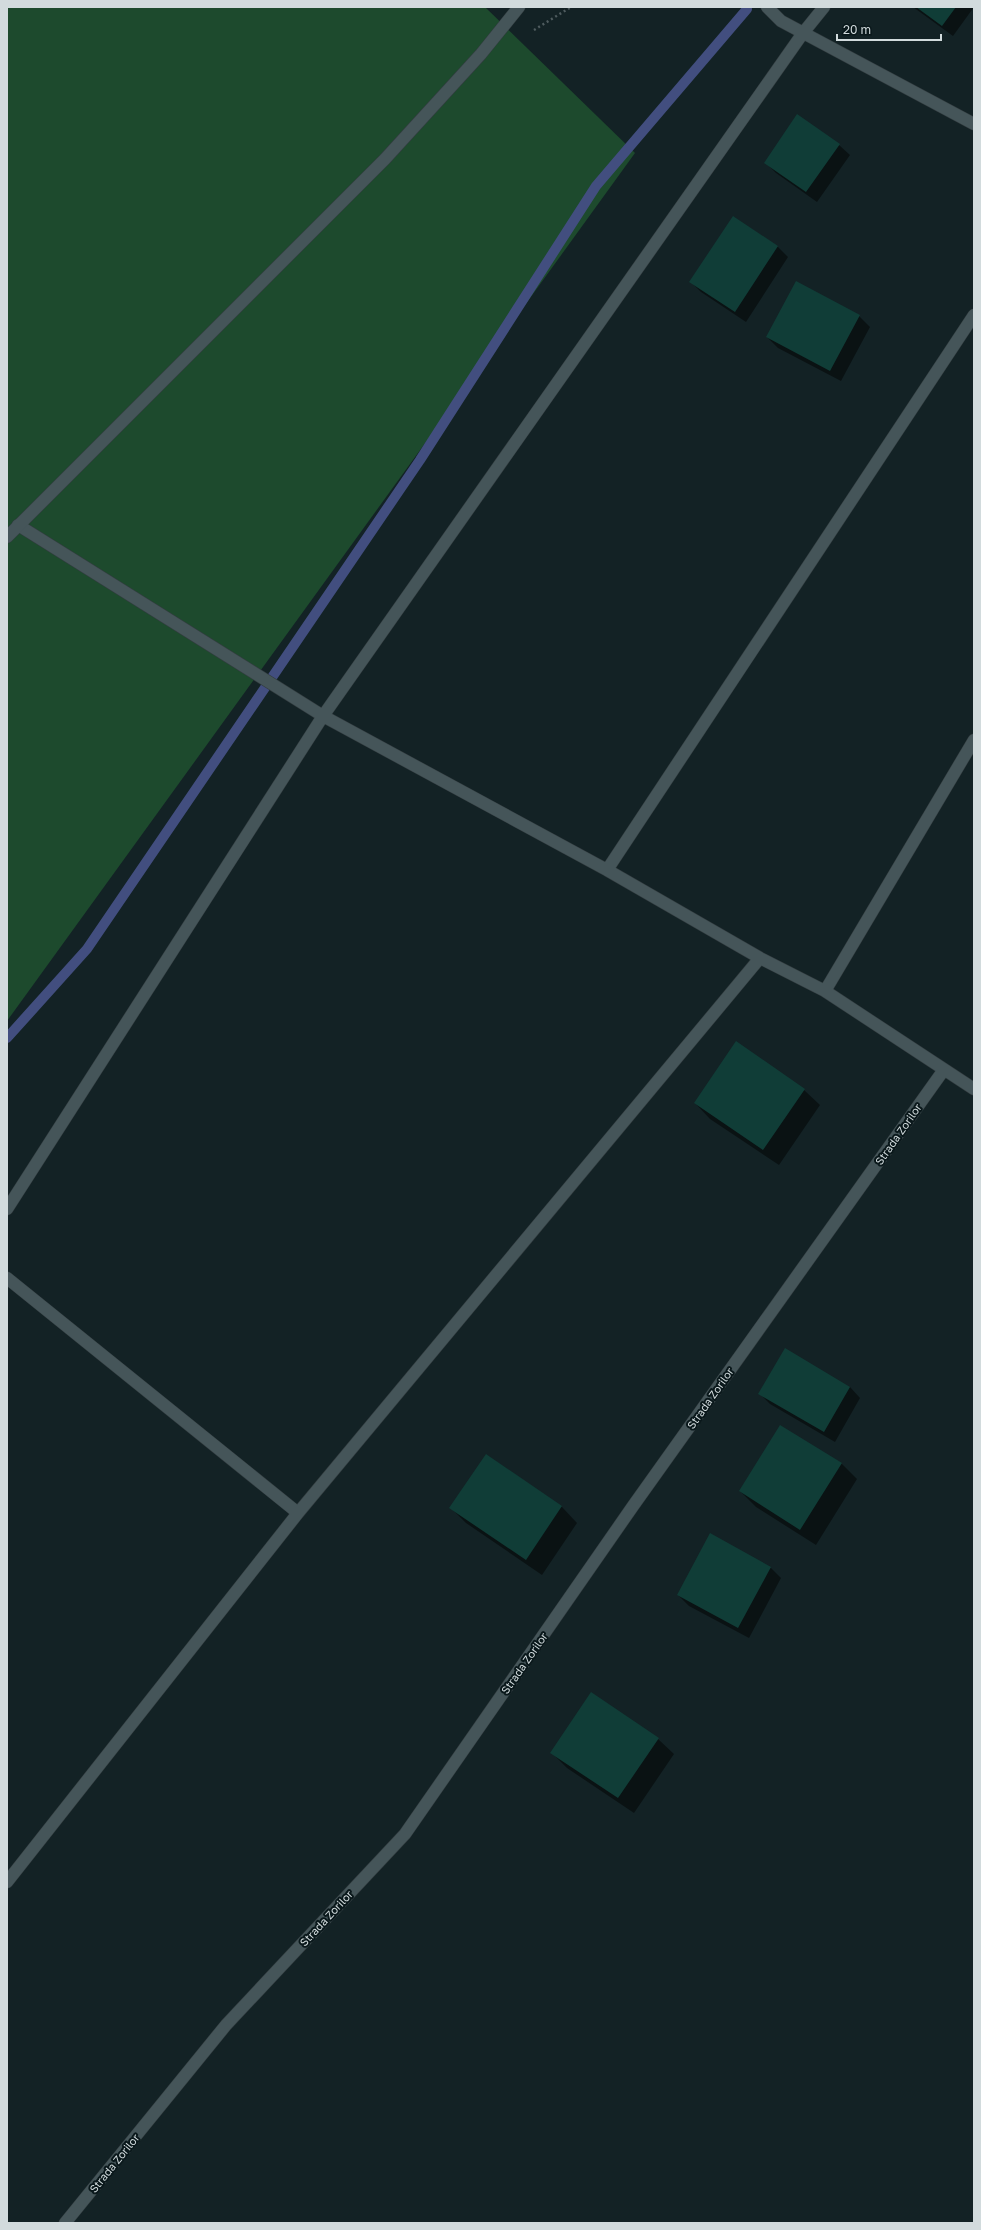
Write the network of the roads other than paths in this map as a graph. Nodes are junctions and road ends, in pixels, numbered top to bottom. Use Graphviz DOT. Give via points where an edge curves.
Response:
graph roads {
  1 [pos="518,7"];
  2 [pos="767,7"];
  3 [pos="824,7"];
  4 [pos="803,33"];
  5 [pos="974,124"];
  6 [pos="974,315"];
  7 [pos="18,525"];
  8 [pos="7,536"];
  9 [pos="324,716"];
  10 [pos="974,740"];
  11 [pos="607,870"];
  12 [pos="760,958"];
  13 [pos="825,991"];
  14 [pos="943,1071"];
  15 [pos="974,1089"];
  16 [pos="7,1209"];
  17 [pos="7,1278"];
  18 [pos="298,1513"];
  19 [pos="7,1882"];
  20 [pos="65,2223"];
  1 -- 7 [label="street" via="481,54 385,160"];
  2 -- 4 [label="street" via="781,21"];
  3 -- 4 [label="street"];
  4 -- 5 [label="street"];
  4 -- 9 [label="street"];
  6 -- 11 [label="street"];
  7 -- 8 [label="street"];
  7 -- 9 [label="street"];
  9 -- 11 [label="street"];
  9 -- 16 [label="street"];
  10 -- 13 [label="street"];
  11 -- 12 [label="street"];
  12 -- 13 [label="street"];
  12 -- 18 [label="street"];
  13 -- 14 [label="street"];
  14 -- 15 [label="street"];
  14 -- 20 [label="street, Strada Zorilor" via="633,1506 405,1834 226,2025"];
  17 -- 18 [label="street"];
  18 -- 19 [label="street"];
}
